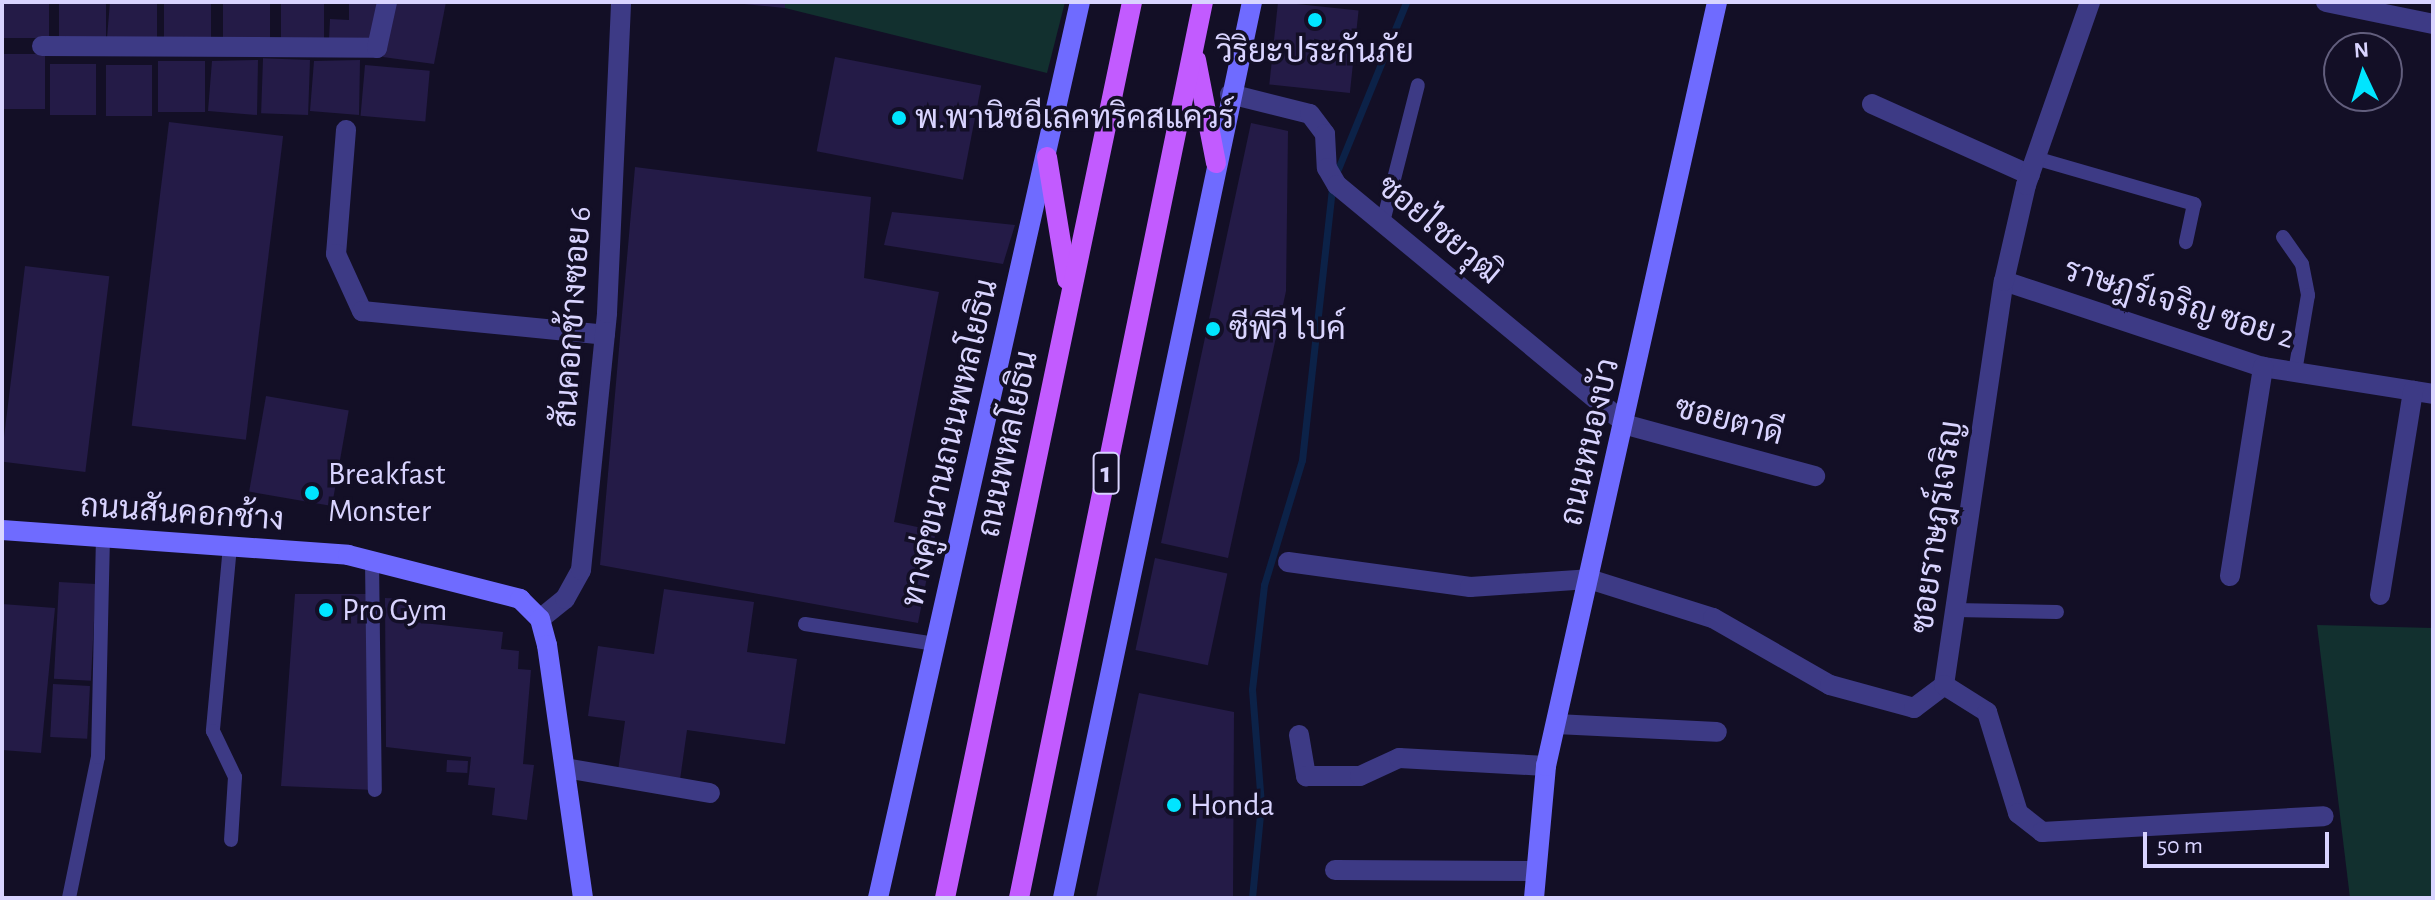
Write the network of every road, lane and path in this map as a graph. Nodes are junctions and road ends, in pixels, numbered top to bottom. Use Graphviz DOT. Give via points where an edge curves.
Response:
graph roads {
  1 [pos="387,2"];
  2 [pos="621,2"];
  3 [pos="1080,2"];
  4 [pos="1132,2"];
  5 [pos="1203,2"];
  6 [pos="1252,2"];
  7 [pos="1717,2"];
  8 [pos="2090,2"];
  9 [pos="2326,2"];
  10 [pos="2433,24"];
  11 [pos="42,46"];
  12 [pos="1193,48"];
  13 [pos="1418,85"];
  14 [pos="1230,94"];
  15 [pos="1872,104"];
  16 [pos="346,130"];
  17 [pos="1047,157"];
  18 [pos="1216,163"];
  19 [pos="2032,166"];
  20 [pos="1383,222"];
  21 [pos="2283,237"];
  22 [pos="2186,242"];
  23 [pos="2004,281"];
  24 [pos="1069,290"];
  25 [pos="605,335"];
  26 [pos="2263,367"];
  27 [pos="2295,372"];
  28 [pos="2423,393"];
  29 [pos="1627,425"];
  30 [pos="1815,476"];
  31 [pos="2,530"];
  32 [pos="103,537"];
  33 [pos="230,546"];
  34 [pos="372,560"];
  35 [pos="1288,562"];
  36 [pos="2230,576"];
  37 [pos="1589,579"];
  38 [pos="2380,595"];
  39 [pos="1955,610"];
  40 [pos="2057,612"];
  41 [pos="540,619"];
  42 [pos="805,624"];
  43 [pos="935,644"];
  44 [pos="1944,685"];
  45 [pos="1556,724"];
  46 [pos="1717,732"];
  47 [pos="1299,735"];
  48 [pos="1546,766"];
  49 [pos="565,768"];
  50 [pos="375,790"];
  51 [pos="710,793"];
  52 [pos="2324,816"];
  53 [pos="231,840"];
  54 [pos="1335,870"];
  55 [pos="1534,871"];
  56 [pos="69,898"];
  57 [pos="583,898"];
  58 [pos="878,898"];
  59 [pos="945,898"];
  60 [pos="1019,898"];
  61 [pos="1063,898"];
  62 [pos="1534,898"];
  1 -- 11 [label="street" via="377,48"];
  2 -- 25 [label="street, สันคอกช้างซอย 6"];
  3 -- 17 [label="main road, ทางคู่ขนานถนนพหลโยธิน"];
  4 -- 24 [label="main road, ถนนพหลโยธิน"];
  5 -- 12 [label="main road, 1"];
  6 -- 14 [label="main road, 1"];
  7 -- 29 [label="main road, ถนนหนองบัว"];
  8 -- 19 [label="street, ซอยราษฎร์เจริญ"];
  9 -- 10 [label="street"];
  12 -- 18 [label="main road"];
  12 -- 60 [label="main road, 1"];
  13 -- 20 [label="lane"];
  14 -- 18 [label="main road, 1"];
  14 -- 20 [label="street, ซอยไชยวุฒิ" via="1310,114 1325,134 1327,168 1337,185"];
  15 -- 19 [label="street"];
  16 -- 25 [label="street" via="336,254 362,311"];
  17 -- 24 [label="main road"];
  17 -- 43 [label="main road, ทางคู่ขนานถนนพหลโยธิน"];
  18 -- 61 [label="main road, 1"];
  19 -- 22 [label="lane" via="2194,204"];
  19 -- 23 [label="street, ซอยราษฎร์เจริญ"];
  20 -- 29 [label="street, ซอยไชยวุฒิ"];
  21 -- 27 [label="lane" via="2302,264 2308,295"];
  23 -- 26 [label="street, ราษฎร์เจริญ ซอย 2"];
  23 -- 39 [label="street, ซอยราษฎร์เจริญ"];
  24 -- 59 [label="main road, ถนนพหลโยธิน"];
  25 -- 41 [label="street, สันคอกช้างซอย 6" via="581,570 565,599"];
  26 -- 27 [label="street, ราษฎร์เจริญ ซอย 2"];
  26 -- 36 [label="street"];
  27 -- 28 [label="street, ราษฎร์เจริญ ซอย 2"];
  28 -- 38 [label="street"];
  29 -- 30 [label="street, ซอยตาดี"];
  29 -- 37 [label="main road, ถนนหนองบัว"];
  31 -- 32 [label="main road, ถนนสันคอกช้าง"];
  32 -- 33 [label="main road, ถนนสันคอกช้าง"];
  32 -- 56 [label="lane" via="98,757"];
  33 -- 34 [label="main road, ถนนสันคอกช้าง"];
  33 -- 53 [label="lane" via="213,731 235,777"];
  34 -- 41 [label="main road, ถนนสันคอกช้าง" via="487,586 520,599"];
  34 -- 50 [label="lane"];
  35 -- 37 [label="street" via="1470,587"];
  37 -- 44 [label="street" via="1713,618 1830,685 1914,708"];
  37 -- 45 [label="main road, ถนนหนองบัว"];
  39 -- 40 [label="lane"];
  39 -- 44 [label="street, ซอยราษฎร์เจริญ"];
  41 -- 49 [label="main road"];
  42 -- 43 [label="lane"];
  43 -- 58 [label="main road, ทางคู่ขนานถนนพหลโยธิน"];
  44 -- 52 [label="street" via="1987,712 2018,813 2042,832"];
  45 -- 46 [label="street"];
  45 -- 48 [label="main road, ถนนหนองบัว"];
  47 -- 48 [label="street" via="1306,776 1360,776 1399,758"];
  48 -- 55 [label="main road, ถนนหนองบัว"];
  49 -- 51 [label="street"];
  49 -- 57 [label="main road"];
  54 -- 55 [label="street"];
  55 -- 62 [label="main road, ถนนหนองบัว"];
}
